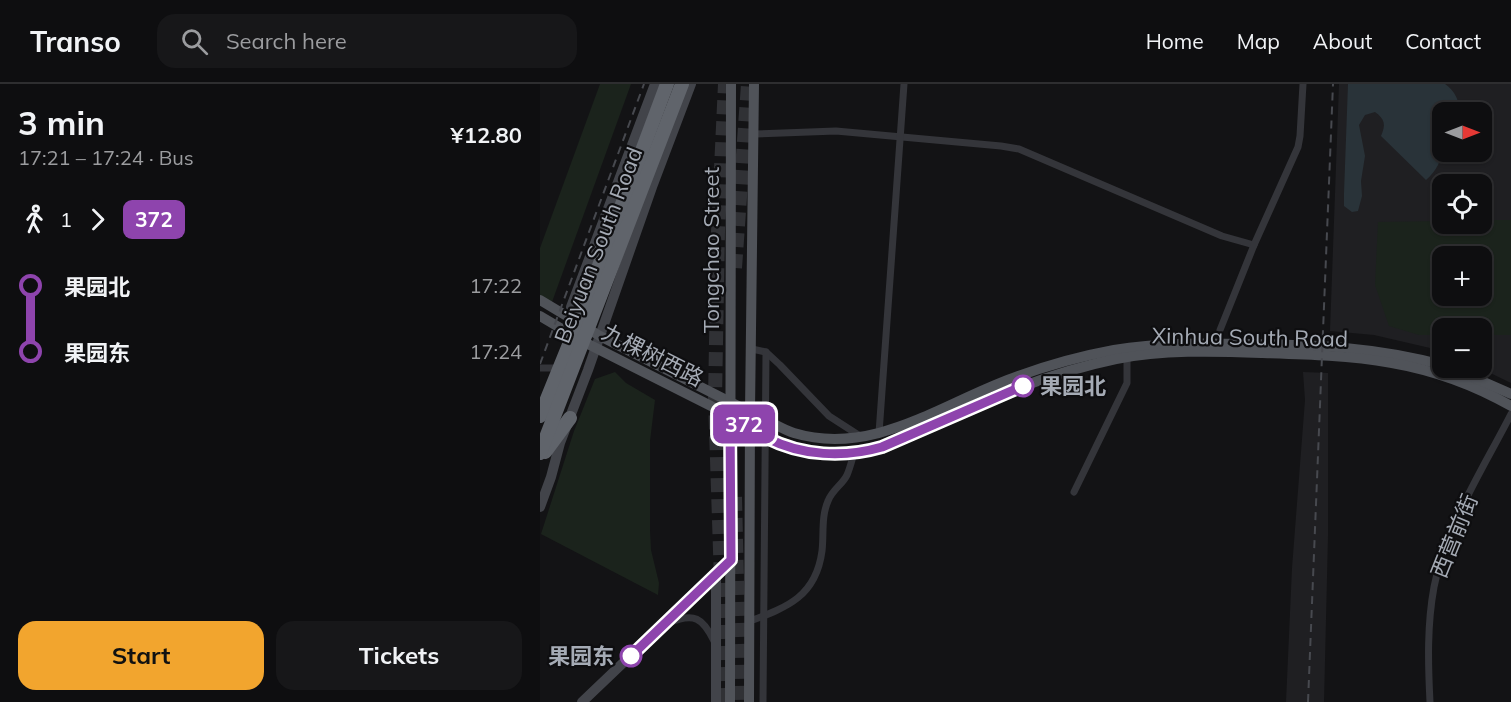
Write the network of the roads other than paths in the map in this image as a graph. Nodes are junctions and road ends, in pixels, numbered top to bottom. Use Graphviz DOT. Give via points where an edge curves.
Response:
graph roads {
  1 [pos="655,84"];
  2 [pos="667,84"];
  3 [pos="682,84"];
  4 [pos="691,84"];
  5 [pos="731,84"];
  6 [pos="754,84"];
  7 [pos="904,84"];
  8 [pos="1303,84"];
  9 [pos="753,135"];
  10 [pos="900,138"];
  11 [pos="642,151"];
  12 [pos="621,178"];
  13 [pos="1254,245"];
  14 [pos="540,300"];
  15 [pos="540,316"];
  16 [pos="1220,330"];
  17 [pos="587,336"];
  18 [pos="752,349"];
  19 [pos="766,352"];
  20 [pos="1127,357"];
  21 [pos="1432,362"];
  22 [pos="540,368"];
  23 [pos="559,368"];
  24 [pos="1475,378"];
  25 [pos="1511,394"];
  26 [pos="730,401"];
  27 [pos="1511,406"];
  28 [pos="750,411"];
  29 [pos="1511,414"];
  30 [pos="540,416"];
  31 [pos="730,416"];
  32 [pos="570,418"];
  33 [pos="766,420"];
  34 [pos="750,427"];
  35 [pos="879,434"];
  36 [pos="765,437"];
  37 [pos="862,437"];
  38 [pos="540,453"];
  39 [pos="854,453"];
  40 [pos="540,459"];
  41 [pos="1074,492"];
  42 [pos="540,507"];
  43 [pos="731,560"];
  44 [pos="716,574"];
  45 [pos="764,616"];
  46 [pos="750,621"];
  47 [pos="661,626"];
  48 [pos="716,644"];
  49 [pos="582,702"];
  50 [pos="716,702"];
  51 [pos="730,702"];
  52 [pos="750,702"];
  53 [pos="763,702"];
  54 [pos="1430,702"];
  1 -- 12 [label="street"];
  2 -- 11 [label="highway, Beiyuan South Road"];
  3 -- 17 [label="highway, Beiyuan South Road"];
  4 -- 17 [label="street" via="652,187"];
  5 -- 26 [label="main road, Tongchao Street"];
  6 -- 9 [label="main road, Tongchao Street"];
  7 -- 10 [label="street"];
  8 -- 13 [label="street" via="1298,147"];
  9 -- 10 [label="street" via="836,131"];
  9 -- 18 [label="main road, Tongchao Street"];
  10 -- 13 [label="street" via="1019,149 1222,236"];
  10 -- 35 [label="street"];
  11 -- 12 [label="highway"];
  11 -- 17 [label="highway, Beiyuan South Road"];
  12 -- 17 [label="street" via="571,307"];
  13 -- 16 [label="street"];
  14 -- 17 [label="main road, 九棵树西路"];
  15 -- 17 [label="main road, 九棵树西路"];
  17 -- 23 [label="highway, Beiyuan South Road"];
  17 -- 26 [label="main road, 九棵树西路"];
  17 -- 31 [label="main road, 九棵树西路"];
  17 -- 32 [label="street"];
  17 -- 38 [label="highway, Beiyuan South Road"];
  18 -- 19 [label="street"];
  18 -- 28 [label="main road, Tongchao Street"];
  19 -- 33 [label="street"];
  19 -- 37 [label="street" via="829,416"];
  20 -- 27 [label="main road, Xinhua South Road" via="1222,352 1370,359 1410,365 1449,377"];
  20 -- 39 [label="main road, Xinhua South Road" via="1017,388 882,447"];
  20 -- 41 [label="street" via="1127,383"];
  21 -- 35 [label="main road, Xinhua South Road" via="1370,349 1326,345 1148,346 1113,351 1013,378"];
  22 -- 23 [label="street"];
  23 -- 30 [label="highway, Beiyuan South Road"];
  24 -- 25 [label="main road"];
  26 -- 28 [label="main road, 九棵树西路"];
  26 -- 31 [label="main road, Tongchao Street"];
  28 -- 33 [label="main road, Xinhua South Road"];
  28 -- 34 [label="main road, Tongchao Street"];
  29 -- 54 [label="street, 西营前街" via="1443,553 1429,624"];
  31 -- 34 [label="main road, 九棵树西路"];
  31 -- 43 [label="main road, Tongchao Street"];
  32 -- 40 [label="highway"];
  32 -- 42 [label="street"];
  33 -- 36 [label="street"];
  33 -- 37 [label="main road, Xinhua South Road" via="812,437"];
  34 -- 36 [label="main road, Xinhua South Road"];
  34 -- 46 [label="main road, Tongchao Street"];
  35 -- 37 [label="main road, Xinhua South Road"];
  36 -- 39 [label="main road, Xinhua South Road" via="809,452"];
  36 -- 45 [label="street"];
  39 -- 45 [label="street" via="846,477 828,500 819,566 811,583 790,604"];
  43 -- 44 [label="street"];
  43 -- 51 [label="main road, Tongchao Street"];
  44 -- 47 [label="street"];
  44 -- 48 [label="street"];
  45 -- 46 [label="street"];
  45 -- 53 [label="street"];
  46 -- 52 [label="main road, Tongchao Street"];
  47 -- 48 [label="street" via="679,618 699,619"];
  47 -- 49 [label="street"];
  48 -- 50 [label="street"];
}
